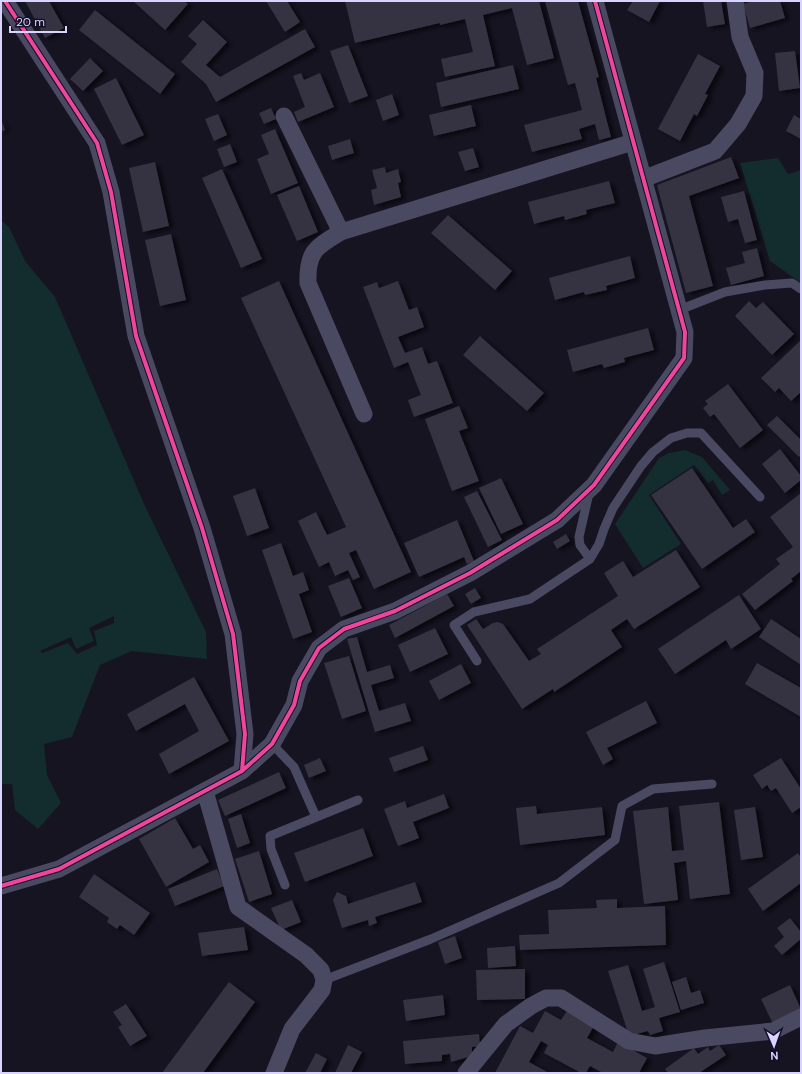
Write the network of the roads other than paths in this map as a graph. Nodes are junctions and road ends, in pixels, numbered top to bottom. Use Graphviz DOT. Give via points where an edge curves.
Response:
graph roads {
  1 [pos="5,1"];
  2 [pos="595,1"];
  3 [pos="735,1"];
  4 [pos="284,116"];
  5 [pos="633,142"];
  6 [pos="644,179"];
  7 [pos="341,232"];
  8 [pos="801,289"];
  9 [pos="679,310"];
  10 [pos="364,414"];
  11 [pos="590,490"];
  12 [pos="760,498"];
  13 [pos="590,559"];
  14 [pos="477,661"];
  15 [pos="272,744"];
  16 [pos="242,771"];
  17 [pos="712,784"];
  18 [pos="205,791"];
  19 [pos="358,800"];
  20 [pos="316,817"];
  21 [pos="285,885"];
  22 [pos="1,886"];
  23 [pos="324,980"];
  24 [pos="801,1017"];
  25 [pos="274,1073"];
  26 [pos="466,1073"];
  1 -- 16 [label="street" via="97,143 111,192 136,336 202,528 233,634 245,734"];
  2 -- 5 [label="street"];
  3 -- 6 [label="street" via="740,37 756,73 754,96 738,124 715,151"];
  4 -- 7 [label="street"];
  5 -- 6 [label="street"];
  5 -- 7 [label="street"];
  6 -- 9 [label="street"];
  7 -- 10 [label="street" via="323,242 311,254 308,282"];
  8 -- 9 [label="lane" via="792,283 765,285 725,292"];
  9 -- 11 [label="street" via="685,332 684,358"];
  11 -- 13 [label="lane" via="579,537 580,546"];
  11 -- 15 [label="street" via="557,520 470,573 395,611 344,629 319,648 300,681 294,705"];
  12 -- 13 [label="lane" via="701,434 687,433 671,438 653,452 641,466 614,508"];
  13 -- 14 [label="lane" via="530,599 474,612 454,625"];
  15 -- 16 [label="street"];
  15 -- 20 [label="lane" via="294,767"];
  16 -- 18 [label="street"];
  17 -- 23 [label="lane" via="653,789 622,806 615,840 559,883 431,939"];
  18 -- 22 [label="street" via="59,869"];
  18 -- 23 [label="street" via="238,907 306,955 321,970"];
  19 -- 20 [label="lane"];
  20 -- 21 [label="lane" via="270,836 271,848"];
  23 -- 25 [label="street" via="322,990 292,1029"];
  24 -- 26 [label="street" via="773,1032 705,1038 655,1046 629,1041 561,998 546,998 506,1024"];
}
